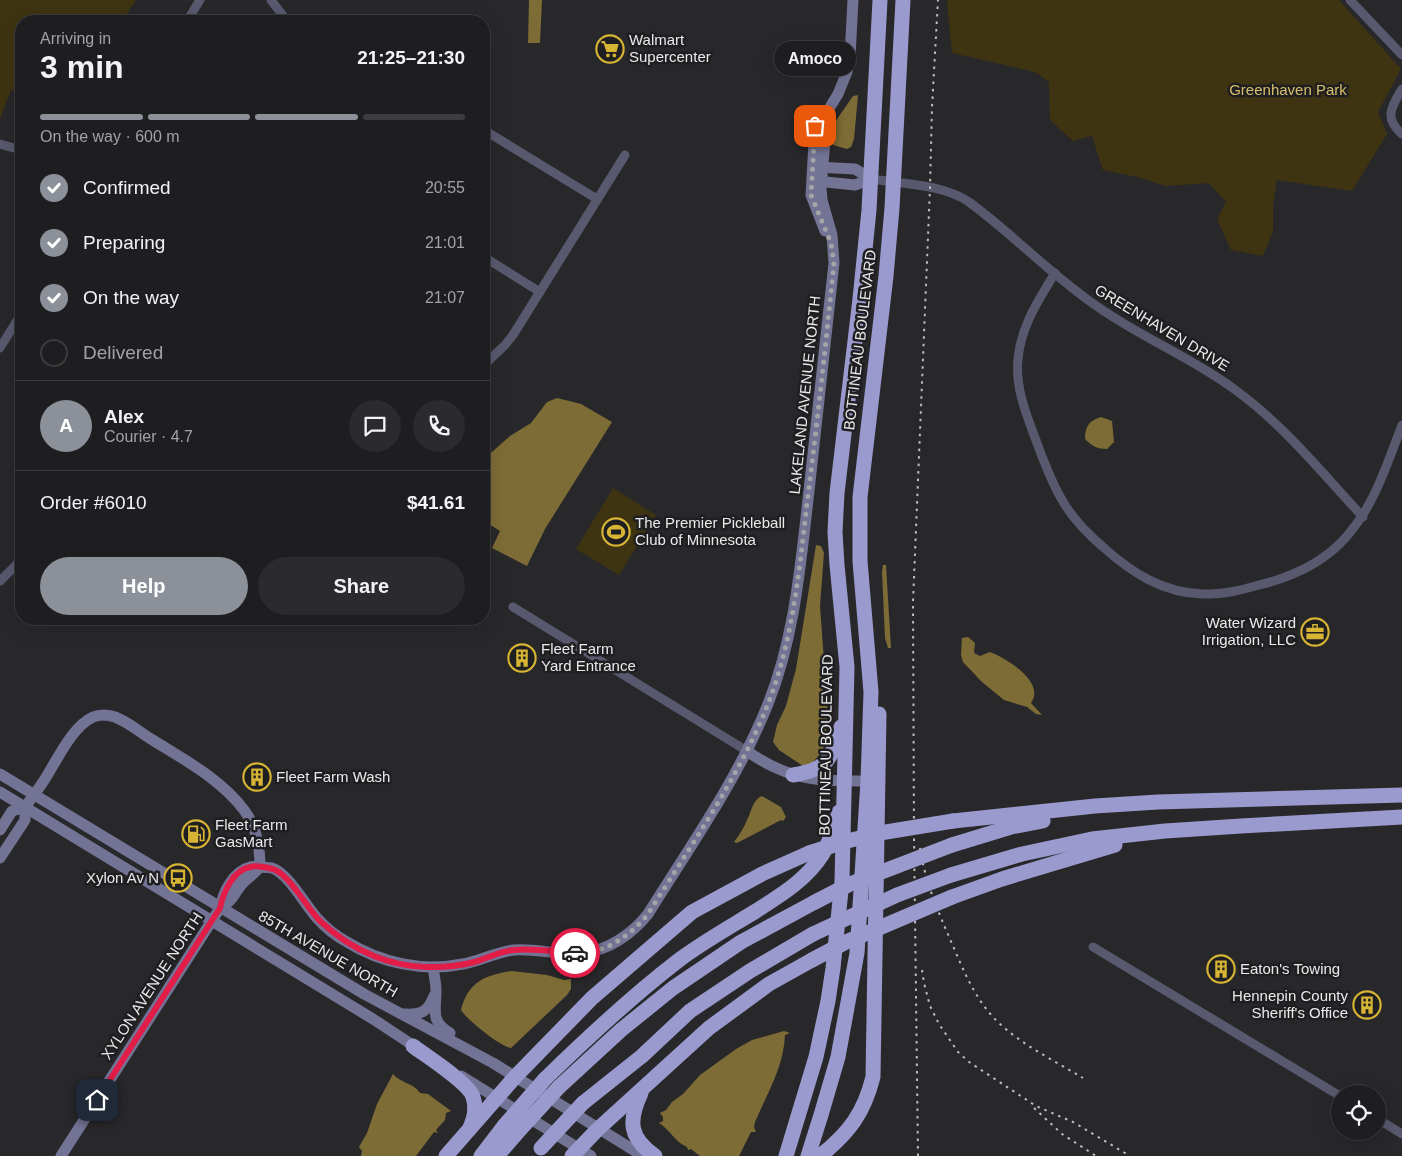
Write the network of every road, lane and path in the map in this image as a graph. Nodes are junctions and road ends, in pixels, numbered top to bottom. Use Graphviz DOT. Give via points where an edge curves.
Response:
graph roads {
  1 [pos="200,0"];
  2 [pos="271,0"];
  3 [pos="853,0"];
  4 [pos="880,0"];
  5 [pos="903,0"];
  6 [pos="1350,0"];
  7 [pos="191,15"];
  8 [pos="282,15"];
  9 [pos="1402,55"];
  10 [pos="1402,89"];
  11 [pos="490,134"];
  12 [pos="1402,134"];
  13 [pos="0,144"];
  14 [pos="15,148"];
  15 [pos="625,155"];
  16 [pos="818,167"];
  17 [pos="871,179"];
  18 [pos="817,181"];
  19 [pos="894,183"];
  20 [pos="597,199"];
  21 [pos="490,261"];
  22 [pos="1054,273"];
  23 [pos="540,292"];
  24 [pos="15,324"];
  25 [pos="0,348"];
  26 [pos="490,359"];
  27 [pos="1402,425"];
  28 [pos="1363,517"];
  29 [pos="15,566"];
  30 [pos="0,581"];
  31 [pos="513,606"];
  32 [pos="866,628"];
  33 [pos="846,714"];
  34 [pos="747,751"];
  35 [pos="0,774"];
  36 [pos="793,775"];
  37 [pos="845,781"];
  38 [pos="868,781"];
  39 [pos="0,792"];
  40 [pos="34,794"];
  41 [pos="1402,795"];
  42 [pos="843,799"];
  43 [pos="1158,802"];
  44 [pos="25,807"];
  45 [pos="1402,817"];
  46 [pos="0,830"];
  47 [pos="1165,831"];
  48 [pos="0,858"];
  49 [pos="260,867"];
  50 [pos="220,908"];
  51 [pos="212,920"];
  52 [pos="1093,947"];
  53 [pos="433,967"];
  54 [pos="436,989"];
  55 [pos="400,1013"];
  56 [pos="413,1046"];
  57 [pos="483,1057"];
  58 [pos="515,1077"];
  59 [pos="643,1088"];
  60 [pos="1331,1091"];
  61 [pos="498,1098"];
  62 [pos="1386,1125"];
  63 [pos="598,1129"];
  64 [pos="470,1130"];
  65 [pos="510,1130"];
  66 [pos="1402,1134"];
  67 [pos="538,1152"];
  68 [pos="581,1154"];
  69 [pos="61,1156"];
  70 [pos="446,1156"];
  71 [pos="481,1156"];
  72 [pos="497,1156"];
  73 [pos="643,1156"];
  74 [pos="655,1156"];
  75 [pos="786,1156"];
  76 [pos="808,1156"];
  77 [pos="820,1156"];
  1 -- 7 [label="street"];
  2 -- 8 [label="street"];
  3 -- 16 [label="street, LAKELAND AVENUE NORTH" via="847,72 824,117 826,128"];
  4 -- 17 [label="highway, BOTTINEAU BOULEVARD"];
  5 -- 19 [label="highway, BOTTINEAU BOULEVARD"];
  6 -- 9 [label="street"];
  10 -- 12 [label="street" via="1391,107 1390,116"];
  11 -- 20 [label="street"];
  13 -- 14 [label="street"];
  15 -- 20 [label="street"];
  16 -- 17 [label="street" via="855,169"];
  16 -- 18 [label="street, LAKELAND AVENUE NORTH"];
  17 -- 18 [label="street" via="855,185"];
  17 -- 19 [label="street, GREENHAVEN DRIVE"];
  17 -- 33 [label="highway, BOTTINEAU BOULEVARD" via="835,532 846,667"];
  18 -- 34 [label="street, LAKELAND AVENUE NORTH" via="832,235 834,263 819,409 788,637 777,678"];
  19 -- 22 [label="street, GREENHAVEN DRIVE" via="930,188 962,198"];
  19 -- 32 [label="highway, BOTTINEAU BOULEVARD" via="860,497 860,561"];
  20 -- 23 [label="street"];
  21 -- 23 [label="street"];
  22 -- 28 [label="street, GREENHAVEN DRIVE" via="1096,306 1208,370 1236,390 1262,411"];
  22 -- 28 [label="street" via="1027,321 1021,340 1018,380 1022,400 1054,487 1085,530 1116,559 1132,571 1168,588 1202,594 1226,593 1282,579 1310,566 1332,551"];
  23 -- 26 [label="street" via="509,341"];
  24 -- 25 [label="street"];
  27 -- 28 [label="street"];
  29 -- 30 [label="street"];
  31 -- 34 [label="street"];
  32 -- 38 [label="highway, BOTTINEAU BOULEVARD" via="871,692"];
  32 -- 77 [label="highway" via="878,689 880,734 875,1062 869,1094 854,1123"];
  33 -- 36 [label="highway" via="826,764 810,772"];
  33 -- 37 [label="highway, BOTTINEAU BOULEVARD"];
  34 -- 36 [label="street"];
  34 -- 53 [label="street, LAKELAND AVENUE NORTH" via="648,914 625,936 611,945 581,954 513,950 462,964"];
  35 -- 40 [label="street, 85TH AVENUE NORTH"];
  36 -- 37 [label="street"];
  37 -- 38 [label="street"];
  37 -- 42 [label="highway, BOTTINEAU BOULEVARD"];
  38 -- 76 [label="highway, BOTTINEAU BOULEVARD" via="857,952 838,1057"];
  39 -- 44 [label="street, 85TH AVENUE NORTH"];
  40 -- 44 [label="street"];
  40 -- 49 [label="street" via="82,724 106,715 123,721 223,787 250,820 260,849"];
  40 -- 50 [label="street, 85TH AVENUE NORTH"];
  41 -- 43 [label="highway"];
  42 -- 65 [label="highway, bridge" via="824,853 802,879 704,943 619,1008 546,1079"];
  42 -- 75 [label="highway, BOTTINEAU BOULEVARD" via="842,881 830,984 816,1057"];
  43 -- 58 [label="highway, bridge" via="953,821 886,832 847,841 762,874 692,912 592,998"];
  43 -- 65 [label="highway, bridge" via="1020,825 952,845 850,884 741,942 673,988"];
  44 -- 46 [label="street" via="12,812"];
  44 -- 48 [label="street" via="25,820"];
  44 -- 51 [label="street, 85TH AVENUE NORTH"];
  45 -- 47 [label="highway"];
  47 -- 59 [label="highway, bridge" via="1002,879 846,942 769,984 739,1005"];
  47 -- 67 [label="highway, bridge" via="1092,839 992,862 897,895 813,934 690,1011 642,1056 583,1103"];
  49 -- 50 [label="street" via="241,885 230,902"];
  49 -- 53 [label="street, LAKELAND AVENUE NORTH" via="271,868 281,874 318,920 345,941 390,961"];
  50 -- 51 [label="street, XYLON AVENUE NORTH"];
  50 -- 55 [label="street, 85TH AVENUE NORTH"];
  51 -- 56 [label="street, 85TH AVENUE NORTH"];
  51 -- 69 [label="street, XYLON AVENUE NORTH"];
  52 -- 60 [label="street"];
  53 -- 54 [label="street"];
  54 -- 55 [label="street" via="431,1003 421,1012"];
  54 -- 57 [label="street" via="434,1013 439,1026"];
  55 -- 57 [label="street, 85TH AVENUE NORTH"];
  56 -- 61 [label="street, 85TH AVENUE NORTH"];
  56 -- 64 [label="highway" via="471,1091 475,1108"];
  57 -- 58 [label="street, 85TH AVENUE NORTH"];
  58 -- 61 [label="highway"];
  58 -- 63 [label="street, 85TH AVENUE NORTH"];
  59 -- 63 [label="highway"];
  59 -- 74 [label="highway" via="634,1108 633,1130 638,1142"];
  61 -- 64 [label="highway"];
  61 -- 68 [label="street, 85TH AVENUE NORTH"];
  62 -- 66 [label="street"];
  63 -- 68 [label="highway"];
  63 -- 73 [label="street, 85TH AVENUE NORTH"];
  64 -- 70 [label="highway"];
  65 -- 71 [label="highway"];
  65 -- 72 [label="highway"];
}
